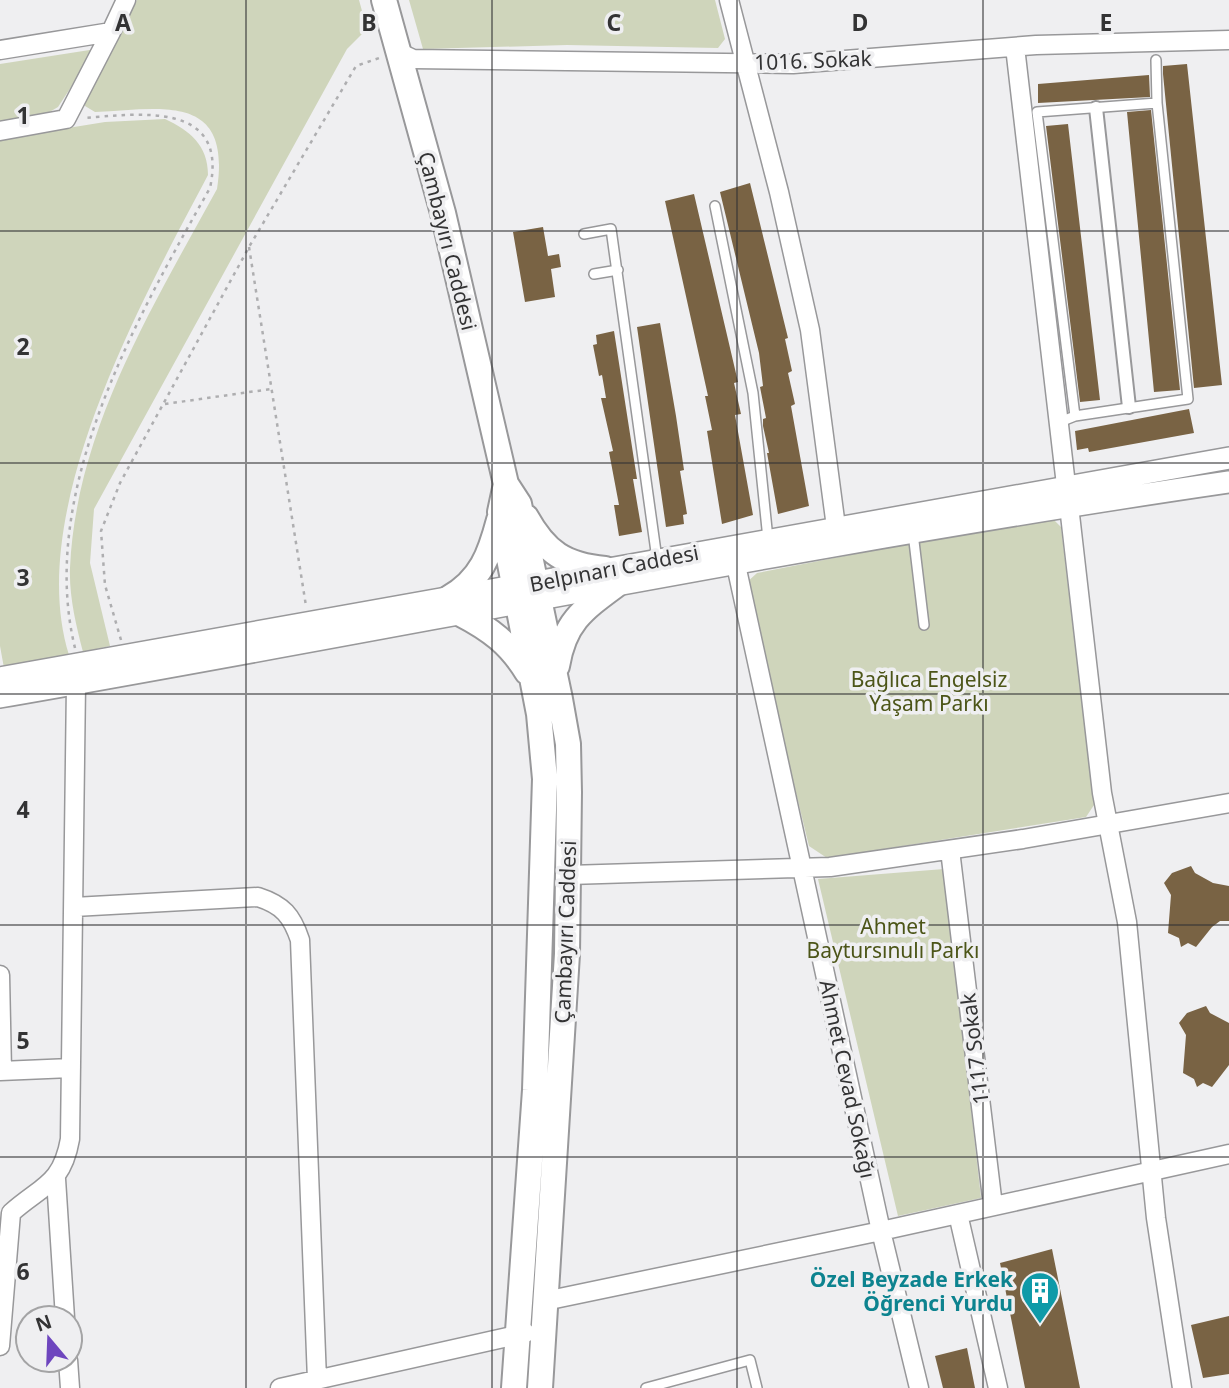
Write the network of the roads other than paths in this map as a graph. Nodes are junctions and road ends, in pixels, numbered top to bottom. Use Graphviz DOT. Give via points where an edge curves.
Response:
graph roads {
  1 [pos="126,0"];
  2 [pos="384,0"];
  3 [pos="729,0"];
  4 [pos="111,32"];
  5 [pos="1229,40"];
  6 [pos="1015,47"];
  7 [pos="0,50"];
  8 [pos="398,52"];
  9 [pos="1156,60"];
  10 [pos="743,63"];
  11 [pos="1157,103"];
  12 [pos="1096,108"];
  13 [pos="0,131"];
  14 [pos="715,206"];
  15 [pos="584,234"];
  16 [pos="618,270"];
  17 [pos="594,274"];
  18 [pos="1129,407"];
  19 [pos="1067,419"];
  20 [pos="1229,443"];
  21 [pos="1229,458"];
  22 [pos="1206,462"];
  23 [pos="1229,482"];
  24 [pos="1204,485"];
  25 [pos="1068,496"];
  26 [pos="1229,496"];
  27 [pos="508,500"];
  28 [pos="836,527"];
  29 [pos="913,533"];
  30 [pos="768,539"];
  31 [pos="657,559"];
  32 [pos="736,565"];
  33 [pos="611,577"];
  34 [pos="528,593"];
  35 [pos="455,606"];
  36 [pos="924,625"];
  37 [pos="77,674"];
  38 [pos="0,678"];
  39 [pos="544,678"];
  40 [pos="0,697"];
  41 [pos="1229,803"];
  42 [pos="1109,823"];
  43 [pos="950,850"];
  44 [pos="803,869"];
  45 [pos="569,876"];
  46 [pos="74,907"];
  47 [pos="0,975"];
  48 [pos="71,1068"];
  49 [pos="1,1071"];
  50 [pos="1229,1154"];
  51 [pos="1152,1170"];
  52 [pos="56,1179"];
  53 [pos="993,1206"];
  54 [pos="958,1214"];
  55 [pos="881,1231"];
  56 [pos="545,1301"];
  57 [pos="64,1304"];
  58 [pos="543,1330"];
  59 [pos="516,1336"];
  60 [pos="0,1346"];
  61 [pos="317,1380"];
  62 [pos="280,1388"];
  63 [pos="514,1388"];
  64 [pos="540,1388"];
  65 [pos="646,1388"];
  66 [pos="757,1388"];
  67 [pos="919,1388"];
  68 [pos="998,1388"];
  69 [pos="1182,1388"];
  1 -- 4 [label="street"];
  2 -- 8 [label="main road, Çambayırı Caddesi"];
  3 -- 10 [label="street"];
  4 -- 7 [label="street"];
  4 -- 13 [label="street" via="66,119"];
  5 -- 6 [label="street, 1016. Sokak"];
  6 -- 10 [label="street, 1016. Sokak" via="793,64"];
  6 -- 19 [label="street"];
  8 -- 10 [label="street, 1016. Sokak" via="413,59"];
  8 -- 27 [label="main road, Çambayırı Caddesi" via="443,213"];
  9 -- 11 [label="lane"];
  10 -- 28 [label="street" via="779,192 810,330"];
  11 -- 12 [label="lane"];
  11 -- 18 [label="lane" via="1188,399"];
  12 -- 18 [label="street"];
  12 -- 19 [label="lane" via="1037,112"];
  14 -- 30 [label="lane" via="753,393"];
  15 -- 16 [label="lane" via="611,229"];
  16 -- 17 [label="lane"];
  16 -- 31 [label="lane"];
  18 -- 19 [label="lane"];
  19 -- 25 [label="street"];
  20 -- 22 [label="street"];
  21 -- 22 [label="street, Belpınarı Caddesi"];
  22 -- 25 [label="street, Belpınarı Caddesi"];
  23 -- 24 [label="street, Belpınarı Caddesi"];
  24 -- 25 [label="street, Belpınarı Caddesi"];
  24 -- 26 [label="street"];
  25 -- 28 [label="street, Belpınarı Caddesi"];
  25 -- 29 [label="street, Belpınarı Caddesi"];
  25 -- 42 [label="street"];
  27 -- 33 [label="main road" via="561,559"];
  27 -- 34 [label="main road, Çambayırı Caddesi"];
  27 -- 35 [label="main road" via="484,566"];
  28 -- 30 [label="street, Belpınarı Caddesi"];
  29 -- 32 [label="street, Belpınarı Caddesi"];
  29 -- 36 [label="lane"];
  30 -- 31 [label="street, Belpınarı Caddesi"];
  31 -- 33 [label="street, Belpınarı Caddesi"];
  32 -- 33 [label="street, Belpınarı Caddesi"];
  32 -- 44 [label="street, Ahmet Cevad Sokağı"];
  33 -- 34 [label="street, Belpınarı Caddesi"];
  33 -- 39 [label="main road" via="575,618"];
  34 -- 35 [label="street, Belpınarı Caddesi"];
  34 -- 39 [label="main road, Çambayırı Caddesi"];
  35 -- 37 [label="street, Belpınarı Caddesi"];
  35 -- 37 [label="street, Belpınarı Caddesi" via="309,624 126,656"];
  35 -- 39 [label="main road" via="507,643"];
  37 -- 38 [label="street, Belpınarı Caddesi"];
  37 -- 40 [label="street, Belpınarı Caddesi"];
  37 -- 46 [label="street"];
  39 -- 45 [label="main road, Çambayırı Caddesi" via="568,744"];
  39 -- 59 [label="main road, Çambayırı Caddesi" via="545,804 534,1103"];
  41 -- 42 [label="street"];
  42 -- 43 [label="street"];
  42 -- 51 [label="street" via="1127,922"];
  43 -- 44 [label="street"];
  43 -- 53 [label="street, 1117 Sokak"];
  44 -- 45 [label="street"];
  44 -- 55 [label="street, Ahmet Cevad Sokağı"];
  45 -- 56 [label="main road, Çambayırı Caddesi"];
  46 -- 48 [label="street"];
  46 -- 61 [label="street" via="258,897 274,902 295,924 300,940"];
  47 -- 49 [label="street"];
  48 -- 49 [label="street"];
  48 -- 52 [label="street" via="70,1139"];
  50 -- 51 [label="street"];
  51 -- 53 [label="street"];
  51 -- 69 [label="street"];
  52 -- 57 [label="street"];
  52 -- 60 [label="street" via="11,1213"];
  53 -- 54 [label="street"];
  54 -- 55 [label="street"];
  54 -- 68 [label="street"];
  55 -- 56 [label="street"];
  55 -- 67 [label="street, Ahmet Cevad Sokağı"];
  56 -- 58 [label="main road, Çambayırı Caddesi"];
  58 -- 59 [label="street"];
  58 -- 64 [label="main road, Çambayırı Caddesi"];
  59 -- 61 [label="street"];
  59 -- 63 [label="main road, Çambayırı Caddesi"];
  61 -- 62 [label="street"];
  65 -- 66 [label="lane" via="750,1360"];
}
